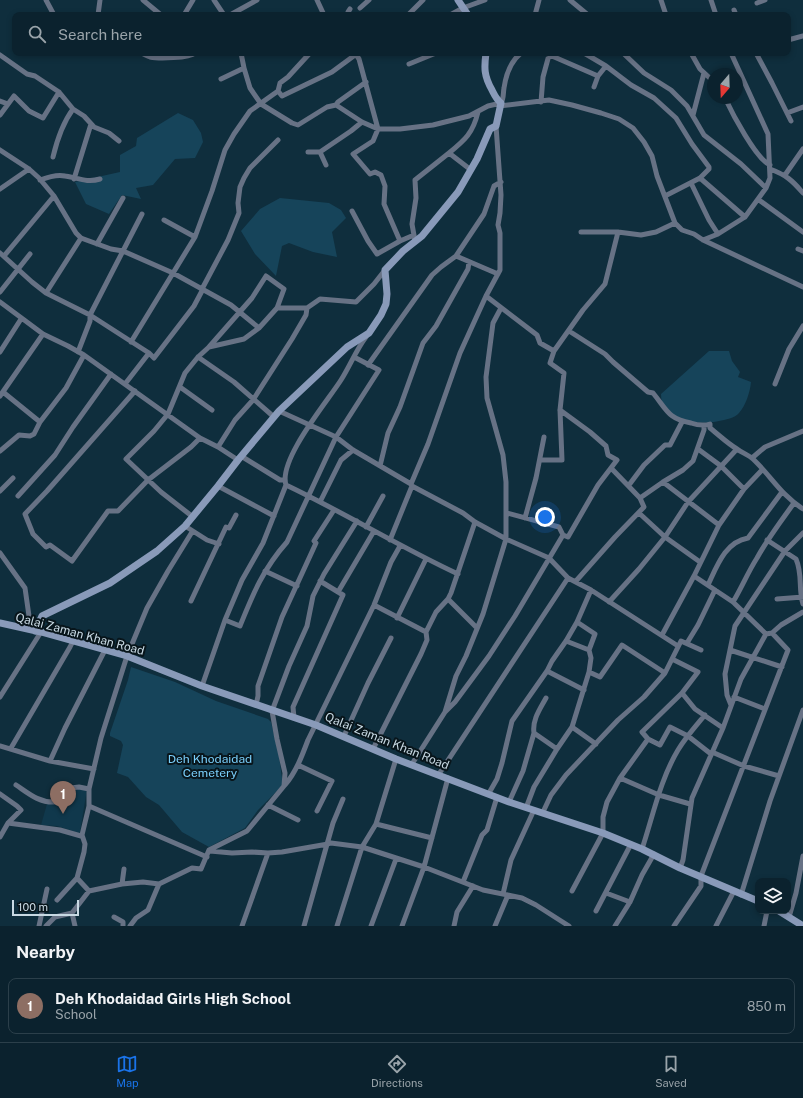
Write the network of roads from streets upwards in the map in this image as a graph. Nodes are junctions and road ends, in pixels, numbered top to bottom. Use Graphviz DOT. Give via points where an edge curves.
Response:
graph roads {
  1 [pos="46,0"];
  2 [pos="100,0"];
  3 [pos="143,0"];
  4 [pos="193,0"];
  5 [pos="214,0"];
  6 [pos="257,0"];
  7 [pos="317,0"];
  8 [pos="369,0"];
  9 [pos="423,0"];
  10 [pos="458,0"];
  11 [pos="485,0"];
  12 [pos="539,0"];
  13 [pos="570,0"];
  14 [pos="660,0"];
  15 [pos="711,0"];
  16 [pos="765,0"];
  17 [pos="757,3"];
  18 [pos="360,8"];
  19 [pos="463,8"];
  20 [pos="52,12"];
  21 [pos="98,12"];
  22 [pos="157,12"];
  23 [pos="186,12"];
  24 [pos="222,12"];
  25 [pos="235,12"];
  26 [pos="323,12"];
  27 [pos="411,12"];
  28 [pos="456,12"];
  29 [pos="466,12"];
  30 [pos="536,12"];
  31 [pos="584,12"];
  32 [pos="664,12"];
  33 [pos="715,12"];
  34 [pos="803,36"];
  35 [pos="791,39"];
  36 [pos="0,55"];
  37 [pos="148,56"];
  38 [pos="192,56"];
  39 [pos="242,56"];
  40 [pos="307,56"];
  41 [pos="352,56"];
  42 [pos="357,56"];
  43 [pos="429,56"];
  44 [pos="486,56"];
  45 [pos="518,56"];
  46 [pos="547,56"];
  47 [pos="552,56"];
  48 [pos="589,56"];
  49 [pos="626,56"];
  50 [pos="693,56"];
  51 [pos="732,56"];
  52 [pos="757,56"];
  53 [pos="409,64"];
  54 [pos="606,66"];
  55 [pos="244,68"];
  56 [pos="704,73"];
  57 [pos="598,76"];
  58 [pos="707,76"];
  59 [pos="221,79"];
  60 [pos="366,82"];
  61 [pos="594,87"];
  62 [pos="278,91"];
  63 [pos="59,92"];
  64 [pos="0,101"];
  65 [pos="540,102"];
  66 [pos="8,104"];
  67 [pos="261,104"];
  68 [pos="729,104"];
  69 [pos="336,105"];
  70 [pos="500,105"];
  71 [pos="803,107"];
  72 [pos="73,109"];
  73 [pos="478,112"];
  74 [pos="787,113"];
  75 [pos="0,115"];
  76 [pos="693,115"];
  77 [pos="791,121"];
  78 [pos="362,122"];
  79 [pos="91,124"];
  80 [pos="496,126"];
  81 [pos="378,129"];
  82 [pos="278,140"];
  83 [pos="119,141"];
  84 [pos="803,149"];
  85 [pos="0,150"];
  86 [pos="308,152"];
  87 [pos="320,152"];
  88 [pos="449,153"];
  89 [pos="52,157"];
  90 [pos="326,165"];
  91 [pos="770,167"];
  92 [pos="29,169"];
  93 [pos="471,170"];
  94 [pos="785,175"];
  95 [pos="700,178"];
  96 [pos="74,179"];
  97 [pos="100,179"];
  98 [pos="40,180"];
  99 [pos="501,182"];
  100 [pos="691,182"];
  101 [pos="766,188"];
  102 [pos="0,189"];
  103 [pos="803,193"];
  104 [pos="54,196"];
  105 [pos="664,196"];
  106 [pos="123,198"];
  107 [pos="759,200"];
  108 [pos="352,211"];
  109 [pos="142,214"];
  110 [pos="745,217"];
  111 [pos="164,220"];
  112 [pos="675,224"];
  113 [pos="581,232"];
  114 [pos="618,232"];
  115 [pos="803,232"];
  116 [pos="718,234"];
  117 [pos="195,237"];
  118 [pos="81,238"];
  119 [pos="415,238"];
  120 [pos="703,240"];
  121 [pos="400,241"];
  122 [pos="97,244"];
  123 [pos="123,252"];
  124 [pos="2,254"];
  125 [pos="30,254"];
  126 [pos="456,256"];
  127 [pos="469,262"];
  128 [pos="18,269"];
  129 [pos="385,270"];
  130 [pos="173,273"];
  131 [pos="498,274"];
  132 [pos="803,287"];
  133 [pos="203,289"];
  134 [pos="0,292"];
  135 [pos="46,293"];
  136 [pos="486,296"];
  137 [pos="0,302"];
  138 [pos="277,308"];
  139 [pos="307,308"];
  140 [pos="501,308"];
  141 [pos="239,312"];
  142 [pos="90,315"];
  143 [pos="21,319"];
  144 [pos="803,326"];
  145 [pos="259,328"];
  146 [pos="569,331"];
  147 [pos="369,333"];
  148 [pos="43,334"];
  149 [pos="131,342"];
  150 [pos="209,347"];
  151 [pos="554,351"];
  152 [pos="0,352"];
  153 [pos="78,352"];
  154 [pos="149,353"];
  155 [pos="84,355"];
  156 [pos="198,357"];
  157 [pos="354,357"];
  158 [pos="368,365"];
  159 [pos="111,374"];
  160 [pos="125,384"];
  161 [pos="776,384"];
  162 [pos="180,387"];
  163 [pos="135,391"];
  164 [pos="2,394"];
  165 [pos="253,400"];
  166 [pos="212,410"];
  167 [pos="560,410"];
  168 [pos="279,411"];
  169 [pos="168,414"];
  170 [pos="274,417"];
  171 [pos="40,422"];
  172 [pos="682,422"];
  173 [pos="309,425"];
  174 [pos="704,425"];
  175 [pos="803,431"];
  176 [pos="336,437"];
  177 [pos="544,437"];
  178 [pos="200,438"];
  179 [pos="218,446"];
  180 [pos="698,449"];
  181 [pos="737,449"];
  182 [pos="353,450"];
  183 [pos="0,451"];
  184 [pos="240,458"];
  185 [pos="752,458"];
  186 [pos="540,460"];
  187 [pos="380,466"];
  188 [pos="721,466"];
  189 [pos="611,468"];
  190 [pos="762,470"];
  191 [pos="13,478"];
  192 [pos="148,480"];
  193 [pos="663,482"];
  194 [pos="286,483"];
  195 [pos="411,485"];
  196 [pos="629,485"];
  197 [pos="218,486"];
  198 [pos="744,489"];
  199 [pos="0,491"];
  200 [pos="782,492"];
  201 [pos="18,496"];
  202 [pos="309,496"];
  203 [pos="383,496"];
  204 [pos="640,498"];
  205 [pos="320,502"];
  206 [pos="688,502"];
  207 [pos="794,503"];
  208 [pos="803,509"];
  209 [pos="334,510"];
  210 [pos="507,513"];
  211 [pos="639,513"];
  212 [pos="236,515"];
  213 [pos="274,516"];
  214 [pos="193,517"];
  215 [pos="525,518"];
  216 [pos="357,521"];
  217 [pos="475,522"];
  218 [pos="719,525"];
  219 [pos="185,526"];
  220 [pos="366,527"];
  221 [pos="374,531"];
  222 [pos="192,532"];
  223 [pos="803,533"];
  224 [pos="563,535"];
  225 [pos="665,537"];
  226 [pos="506,539"];
  227 [pos="390,540"];
  228 [pos="767,540"];
  229 [pos="219,544"];
  230 [pos="400,546"];
  231 [pos="785,551"];
  232 [pos="0,553"];
  233 [pos="549,558"];
  234 [pos="426,559"];
  235 [pos="700,562"];
  236 [pos="265,571"];
  237 [pos="458,574"];
  238 [pos="694,576"];
  239 [pos="568,578"];
  240 [pos="320,581"];
  241 [pos="576,582"];
  242 [pos="708,585"];
  243 [pos="297,586"];
  244 [pos="591,590"];
  245 [pos="715,590"];
  246 [pos="338,592"];
  247 [pos="802,597"];
  248 [pos="448,599"];
  249 [pos="776,599"];
  250 [pos="191,602"];
  251 [pos="609,602"];
  252 [pos="733,602"];
  253 [pos="803,604"];
  254 [pos="374,605"];
  255 [pos="803,612"];
  256 [pos="744,613"];
  257 [pos="397,618"];
  258 [pos="225,620"];
  259 [pos="577,622"];
  260 [pos="0,623"];
  261 [pos="477,628"];
  262 [pos="38,630"];
  263 [pos="426,632"];
  264 [pos="772,633"];
  265 [pos="766,634"];
  266 [pos="662,635"];
  267 [pos="391,638"];
  268 [pos="72,641"];
  269 [pos="566,642"];
  270 [pos="687,643"];
  271 [pos="678,646"];
  272 [pos="105,650"];
  273 [pos="589,650"];
  274 [pos="701,650"];
  275 [pos="730,650"];
  276 [pos="127,656"];
  277 [pos="752,657"];
  278 [pos="672,659"];
  279 [pos="782,667"];
  280 [pos="547,671"];
  281 [pos="589,672"];
  282 [pos="665,674"];
  283 [pos="202,686"];
  284 [pos="584,690"];
  285 [pos="682,693"];
  286 [pos="0,697"];
  287 [pos="734,697"];
  288 [pos="546,698"];
  289 [pos="256,705"];
  290 [pos="731,705"];
  291 [pos="765,709"];
  292 [pos="803,710"];
  293 [pos="272,711"];
  294 [pos="445,712"];
  295 [pos="705,715"];
  296 [pos="294,718"];
  297 [pos="316,725"];
  298 [pos="572,727"];
  299 [pos="723,728"];
  300 [pos="534,733"];
  301 [pos="344,736"];
  302 [pos="688,736"];
  303 [pos="648,739"];
  304 [pos="596,744"];
  305 [pos="0,746"];
  306 [pos="11,748"];
  307 [pos="373,749"];
  308 [pos="557,749"];
  309 [pos="712,753"];
  310 [pos="396,759"];
  311 [pos="50,761"];
  312 [pos="412,764"];
  313 [pos="298,765"];
  314 [pos="744,766"];
  315 [pos="94,769"];
  316 [pos="439,774"];
  317 [pos="779,776"];
  318 [pos="448,778"];
  319 [pos="620,778"];
  320 [pos="16,785"];
  321 [pos="284,786"];
  322 [pos="89,789"];
  323 [pos="489,793"];
  324 [pos="0,794"];
  325 [pos="659,795"];
  326 [pos="497,797"];
  327 [pos="343,799"];
  328 [pos="510,802"];
  329 [pos="690,804"];
  330 [pos="268,805"];
  331 [pos="89,806"];
  332 [pos="526,808"];
  333 [pos="534,810"];
  334 [pos="317,811"];
  335 [pos="543,812"];
  336 [pos="298,820"];
  337 [pos="8,823"];
  338 [pos="376,824"];
  339 [pos="603,833"];
  340 [pos="82,835"];
  341 [pos="0,837"];
  342 [pos="432,838"];
  343 [pos="328,844"];
  344 [pos="631,844"];
  345 [pos="362,847"];
  346 [pos="642,849"];
  347 [pos="209,850"];
  348 [pos="268,853"];
  349 [pos="654,854"];
  350 [pos="803,856"];
  351 [pos="207,857"];
  352 [pos="396,859"];
  353 [pos="424,867"];
  354 [pos="680,868"];
  355 [pos="124,869"];
  356 [pos="701,876"];
  357 [pos="77,878"];
  358 [pos="463,882"];
  359 [pos="122,884"];
  360 [pos="159,884"];
  361 [pos="473,886"];
  362 [pos="47,889"];
  363 [pos="89,891"];
  364 [pos="572,891"];
  365 [pos="734,891"];
  366 [pos="606,893"];
  367 [pos="506,895"];
  368 [pos="741,895"];
  369 [pos="58,900"];
  370 [pos="755,900"];
  371 [pos="630,902"];
  372 [pos="596,911"];
  373 [pos="72,913"];
  374 [pos="766,914"];
  375 [pos="784,914"];
  376 [pos="114,917"];
  377 [pos="789,917"];
  378 [pos="39,926"];
  379 [pos="46,926"];
  380 [pos="75,926"];
  381 [pos="123,926"];
  382 [pos="130,926"];
  383 [pos="242,926"];
  384 [pos="304,926"];
  385 [pos="337,926"];
  386 [pos="371,926"];
  387 [pos="402,926"];
  388 [pos="454,926"];
  389 [pos="495,926"];
  390 [pos="569,926"];
  391 [pos="615,926"];
  392 [pos="674,926"];
  393 [pos="716,926"];
  394 [pos="764,926"];
  395 [pos="803,926"];
  1 -- 20 [label="street"];
  2 -- 21 [label="street"];
  3 -- 22 [label="street"];
  4 -- 23 [label="street"];
  5 -- 24 [label="street"];
  6 -- 25 [label="street"];
  7 -- 26 [label="street"];
  8 -- 18 [label="street"];
  9 -- 27 [label="street"];
  10 -- 19 [label="street"];
  11 -- 19 [label="street"];
  12 -- 30 [label="street"];
  13 -- 31 [label="street"];
  14 -- 32 [label="street"];
  15 -- 33 [label="street"];
  16 -- 17 [label="street"];
  19 -- 28 [label="street"];
  19 -- 29 [label="street"];
  34 -- 35 [label="street"];
  36 -- 63 [label="street"];
  37 -- 38 [label="street"];
  39 -- 55 [label="street"];
  40 -- 62 [label="street" via="280,83"];
  41 -- 62 [label="street" via="332,72 306,86 282,96"];
  42 -- 60 [label="street"];
  43 -- 53 [label="street"];
  44 -- 70 [label="street" via="487,82"];
  45 -- 70 [label="street" via="510,65"];
  46 -- 65 [label="street"];
  47 -- 57 [label="street"];
  48 -- 54 [label="street"];
  49 -- 76 [label="street" via="644,73 670,90"];
  50 -- 56 [label="street"];
  51 -- 91 [label="street" via="768,134"];
  52 -- 74 [label="street"];
  54 -- 57 [label="street"];
  54 -- 95 [label="street" via="654,98 676,118 710,168"];
  55 -- 59 [label="street"];
  55 -- 67 [label="street" via="250,88"];
  56 -- 58 [label="street"];
  56 -- 76 [label="street"];
  57 -- 61 [label="street"];
  60 -- 69 [label="street"];
  60 -- 81 [label="street"];
  62 -- 67 [label="street"];
  63 -- 66 [label="street" via="44,118 29,111 14,96"];
  63 -- 72 [label="street"];
  64 -- 66 [label="street"];
  65 -- 70 [label="street"];
  65 -- 105 [label="street" via="549,100 572,105 619,120 633,128 652,156"];
  66 -- 75 [label="street"];
  67 -- 69 [label="street" via="298,125 327,107"];
  67 -- 117 [label="street" via="250,112 225,150"];
  68 -- 91 [label="street" via="754,147"];
  69 -- 78 [label="street"];
  70 -- 73 [label="street" via="488,106"];
  70 -- 80 [label="street"];
  71 -- 74 [label="street"];
  72 -- 79 [label="street"];
  72 -- 89 [label="street" via="65,120"];
  73 -- 81 [label="street" via="433,125 400,130"];
  73 -- 88 [label="street" via="471,132"];
  74 -- 77 [label="street"];
  76 -- 101 [label="street" via="704,135"];
  78 -- 81 [label="street"];
  78 -- 87 [label="street"];
  79 -- 83 [label="street"];
  79 -- 96 [label="street"];
  80 -- 93 [label="street" via="490,129"];
  80 -- 99 [label="street"];
  81 -- 121 [label="street" via="373,141 353,154 370,174 375,172 381,175 385,186 384,204"];
  82 -- 133 [label="street" via="250,168 244,178 240,187 239,213"];
  84 -- 94 [label="street"];
  85 -- 92 [label="street"];
  86 -- 87 [label="street"];
  87 -- 90 [label="street"];
  88 -- 93 [label="street"];
  88 -- 119 [label="street" via="415,180 416,198 412,224"];
  91 -- 94 [label="street"];
  91 -- 101 [label="street" via="770,178"];
  92 -- 98 [label="street"];
  92 -- 102 [label="street"];
  93 -- 119 [label="street" via="458,192 422,236"];
  94 -- 103 [label="street"];
  95 -- 100 [label="street"];
  95 -- 110 [label="street"];
  96 -- 97 [label="street"];
  96 -- 98 [label="street" via="64,175"];
  98 -- 104 [label="street"];
  99 -- 126 [label="street" via="494,186 484,214"];
  99 -- 131 [label="street"];
  100 -- 105 [label="street"];
  100 -- 116 [label="street"];
  101 -- 107 [label="street"];
  104 -- 118 [label="street"];
  104 -- 124 [label="street"];
  105 -- 112 [label="street"];
  106 -- 122 [label="street"];
  107 -- 110 [label="street"];
  107 -- 115 [label="street"];
  108 -- 121 [label="street" via="377,254"];
  109 -- 123 [label="street"];
  110 -- 116 [label="street"];
  111 -- 117 [label="street"];
  112 -- 114 [label="street" via="641,235"];
  112 -- 120 [label="street"];
  113 -- 114 [label="street"];
  114 -- 146 [label="street" via="605,284"];
  116 -- 120 [label="street"];
  117 -- 130 [label="street"];
  118 -- 122 [label="street"];
  118 -- 135 [label="street"];
  119 -- 121 [label="street"];
  119 -- 129 [label="street"];
  120 -- 132 [label="street"];
  122 -- 123 [label="street"];
  123 -- 130 [label="street"];
  123 -- 142 [label="street"];
  124 -- 128 [label="street"];
  125 -- 128 [label="street"];
  126 -- 127 [label="street"];
  126 -- 158 [label="street" via="432,275"];
  127 -- 131 [label="street"];
  127 -- 187 [label="street" via="468,269 436,326 423,343 388,433"];
  128 -- 134 [label="street"];
  128 -- 135 [label="street"];
  129 -- 139 [label="street" via="356,302 320,299"];
  129 -- 147 [label="street" via="386,304"];
  130 -- 133 [label="street"];
  130 -- 149 [label="street"];
  131 -- 136 [label="street"];
  133 -- 141 [label="street"];
  133 -- 154 [label="street" via="194,306 154,358"];
  135 -- 142 [label="street"];
  136 -- 140 [label="street"];
  136 -- 195 [label="street" via="460,353"];
  137 -- 143 [label="street"];
  138 -- 139 [label="street"];
  138 -- 141 [label="street" via="284,289 266,276"];
  138 -- 145 [label="street"];
  139 -- 165 [label="street" via="306,315 292,339"];
  140 -- 151 [label="street" via="537,335 540,343"];
  140 -- 210 [label="street" via="493,324 486,377 490,412 503,455"];
  141 -- 145 [label="street"];
  141 -- 150 [label="street"];
  142 -- 149 [label="street"];
  142 -- 153 [label="street"];
  143 -- 148 [label="street"];
  143 -- 152 [label="street"];
  144 -- 161 [label="street" via="789,349"];
  145 -- 150 [label="street" via="244,339"];
  146 -- 151 [label="street"];
  146 -- 172 [label="street" via="605,354 648,392 653,393 671,416"];
  147 -- 157 [label="street"];
  147 -- 168 [label="street" via="347,347"];
  148 -- 153 [label="street"];
  148 -- 164 [label="street"];
  149 -- 154 [label="street"];
  150 -- 156 [label="street"];
  151 -- 167 [label="street" via="550,363 564,373"];
  153 -- 155 [label="street"];
  154 -- 160 [label="street"];
  155 -- 159 [label="street"];
  155 -- 171 [label="street" via="66,388"];
  156 -- 162 [label="street" via="185,373"];
  156 -- 165 [label="street" via="234,382"];
  157 -- 158 [label="street"];
  157 -- 173 [label="street"];
  158 -- 176 [label="street" via="379,370"];
  159 -- 160 [label="street"];
  159 -- 201 [label="street" via="55,455"];
  160 -- 163 [label="street"];
  162 -- 166 [label="street"];
  162 -- 169 [label="street"];
  163 -- 169 [label="street"];
  163 -- 192 [label="street" via="25,515 33,534 46,547 50,545 72,561 108,511 118,511"];
  164 -- 171 [label="street"];
  165 -- 170 [label="street"];
  165 -- 179 [label="street" via="235,420"];
  167 -- 186 [label="street" via="562,460"];
  167 -- 189 [label="street" via="606,446 608,455 617,460"];
  168 -- 170 [label="street"];
  168 -- 173 [label="street"];
  169 -- 178 [label="street"];
  169 -- 192 [label="street" via="126,459"];
  170 -- 184 [label="street"];
  171 -- 183 [label="street" via="34,434 19,435"];
  172 -- 174 [label="street"];
  172 -- 196 [label="street" via="670,444 665,445 644,466"];
  173 -- 176 [label="street"];
  173 -- 194 [label="street" via="286,468"];
  174 -- 180 [label="street"];
  174 -- 181 [label="street" via="710,424 710,428"];
  175 -- 185 [label="street" via="765,447"];
  176 -- 182 [label="street"];
  176 -- 202 [label="street"];
  177 -- 186 [label="street"];
  178 -- 179 [label="street"];
  178 -- 192 [label="street"];
  179 -- 184 [label="street"];
  180 -- 188 [label="street"];
  180 -- 193 [label="street" via="693,461"];
  181 -- 185 [label="street"];
  181 -- 188 [label="street"];
  182 -- 187 [label="street"];
  182 -- 205 [label="street" via="341,460"];
  184 -- 194 [label="street"];
  184 -- 197 [label="street"];
  185 -- 190 [label="street"];
  186 -- 215 [label="street"];
  187 -- 195 [label="street"];
  188 -- 198 [label="street"];
  188 -- 206 [label="street"];
  189 -- 196 [label="street"];
  189 -- 224 [label="street" via="598,485 568,537"];
  190 -- 198 [label="street"];
  190 -- 200 [label="street"];
  191 -- 199 [label="street"];
  192 -- 214 [label="street"];
  193 -- 204 [label="street"];
  193 -- 206 [label="street"];
  194 -- 202 [label="street"];
  194 -- 213 [label="street"];
  195 -- 217 [label="street" via="463,512"];
  195 -- 227 [label="street"];
  196 -- 204 [label="street"];
  197 -- 213 [label="street"];
  197 -- 214 [label="street"];
  198 -- 218 [label="street"];
  200 -- 207 [label="street"];
  200 -- 242 [label="street" via="748,538 741,539 729,547"];
  202 -- 205 [label="street"];
  202 -- 236 [label="street" via="287,542"];
  203 -- 220 [label="street"];
  204 -- 211 [label="street" via="644,507"];
  205 -- 209 [label="street"];
  206 -- 218 [label="street"];
  206 -- 225 [label="street"];
  207 -- 208 [label="street"];
  207 -- 228 [label="street"];
  209 -- 216 [label="street"];
  209 -- 243 [label="street" via="314,541 316,543"];
  210 -- 215 [label="street"];
  210 -- 226 [label="street"];
  211 -- 225 [label="street"];
  211 -- 241 [label="street"];
  212 -- 229 [label="street" via="229,528 226,527"];
  213 -- 258 [label="street"];
  214 -- 219 [label="street"];
  215 -- 224 [label="street" via="559,528"];
  216 -- 220 [label="street"];
  216 -- 240 [label="street"];
  217 -- 226 [label="street"];
  217 -- 237 [label="street"];
  218 -- 235 [label="street"];
  219 -- 222 [label="street"];
  219 -- 262 [label="street" via="157,551 110,583 42,616"];
  220 -- 221 [label="street"];
  221 -- 227 [label="street"];
  221 -- 246 [label="street"];
  222 -- 229 [label="street"];
  222 -- 276 [label="street" via="147,608"];
  223 -- 231 [label="street"];
  224 -- 233 [label="street"];
  225 -- 235 [label="street"];
  225 -- 251 [label="street"];
  226 -- 233 [label="street"];
  226 -- 261 [label="street"];
  227 -- 230 [label="street"];
  228 -- 231 [label="street"];
  228 -- 252 [label="street"];
  229 -- 250 [label="street"];
  230 -- 234 [label="street"];
  230 -- 254 [label="street"];
  231 -- 247 [label="street" via="798,563"];
  231 -- 256 [label="street"];
  232 -- 262 [label="street" via="25,588 29,616"];
  233 -- 239 [label="street"];
  233 -- 294 [label="street" via="489,656"];
  234 -- 237 [label="street"];
  234 -- 257 [label="street"];
  235 -- 238 [label="street"];
  236 -- 243 [label="street"];
  236 -- 258 [label="street" via="240,626"];
  237 -- 248 [label="street"];
  238 -- 242 [label="street"];
  238 -- 266 [label="street"];
  239 -- 241 [label="street"];
  239 -- 316 [label="street"];
  240 -- 246 [label="street"];
  240 -- 293 [label="street" via="313,596 307,626"];
  241 -- 244 [label="street"];
  242 -- 245 [label="street"];
  243 -- 289 [label="street" via="282,617 260,679"];
  244 -- 251 [label="street"];
  244 -- 259 [label="street"];
  245 -- 252 [label="street"];
  245 -- 270 [label="street"];
  246 -- 296 [label="street" via="343,595 293,707"];
  247 -- 249 [label="street"];
  247 -- 253 [label="street"];
  248 -- 261 [label="street"];
  248 -- 263 [label="street" via="436,612"];
  251 -- 266 [label="street"];
  252 -- 256 [label="street"];
  254 -- 257 [label="street"];
  254 -- 297 [label="street"];
  255 -- 264 [label="street"];
  256 -- 265 [label="street"];
  256 -- 275 [label="street" via="735,626"];
  257 -- 263 [label="street"];
  258 -- 283 [label="street"];
  259 -- 269 [label="street"];
  259 -- 273 [label="street" via="594,634"];
  260 -- 262 [label="street, Qalai Zaman Khan Road"];
  261 -- 294 [label="street" via="456,676"];
  262 -- 268 [label="street, Qalai Zaman Khan Road"];
  262 -- 286 [label="street"];
  263 -- 307 [label="street" via="427,640 421,654"];
  264 -- 265 [label="street"];
  264 -- 279 [label="street" via="788,650"];
  265 -- 277 [label="street"];
  266 -- 271 [label="street"];
  267 -- 301 [label="street"];
  268 -- 272 [label="street, Qalai Zaman Khan Road"];
  268 -- 306 [label="street"];
  269 -- 273 [label="street"];
  269 -- 280 [label="street"];
  270 -- 271 [label="street" via="681,641"];
  270 -- 274 [label="street"];
  271 -- 278 [label="street"];
  272 -- 276 [label="street, Qalai Zaman Khan Road"];
  272 -- 311 [label="street"];
  273 -- 281 [label="street"];
  275 -- 277 [label="street"];
  275 -- 290 [label="street" via="725,674"];
  276 -- 283 [label="street, Qalai Zaman Khan Road"];
  276 -- 315 [label="street"];
  277 -- 279 [label="street"];
  277 -- 287 [label="street"];
  278 -- 282 [label="street"];
  278 -- 285 [label="street" via="698,672"];
  279 -- 291 [label="street"];
  280 -- 284 [label="street"];
  280 -- 323 [label="street" via="512,721 497,779"];
  281 -- 282 [label="street" via="600,677 622,645"];
  281 -- 284 [label="street"];
  282 -- 304 [label="street"];
  283 -- 289 [label="street, Qalai Zaman Khan Road"];
  284 -- 298 [label="street"];
  285 -- 295 [label="street" via="695,709"];
  285 -- 303 [label="street" via="642,732"];
  287 -- 290 [label="street"];
  287 -- 291 [label="street"];
  288 -- 300 [label="street" via="536,716"];
  289 -- 293 [label="street, Qalai Zaman Khan Road"];
  290 -- 299 [label="street"];
  291 -- 314 [label="street"];
  292 -- 317 [label="street"];
  293 -- 296 [label="street, Qalai Zaman Khan Road"];
  293 -- 321 [label="street" via="285,773"];
  294 -- 312 [label="street"];
  295 -- 299 [label="street"];
  295 -- 302 [label="street"];
  296 -- 297 [label="street, Qalai Zaman Khan Road"];
  297 -- 301 [label="street, Qalai Zaman Khan Road"];
  297 -- 313 [label="street"];
  298 -- 304 [label="street"];
  298 -- 308 [label="street"];
  299 -- 309 [label="street"];
  300 -- 308 [label="street"];
  300 -- 328 [label="street" via="523,771"];
  301 -- 307 [label="street, Qalai Zaman Khan Road"];
  302 -- 303 [label="street" via="670,727 660,745"];
  302 -- 309 [label="street"];
  302 -- 325 [label="street" via="666,774"];
  303 -- 319 [label="street"];
  304 -- 335 [label="street" via="550,795"];
  305 -- 306 [label="street"];
  306 -- 311 [label="street"];
  307 -- 310 [label="street, Qalai Zaman Khan Road"];
  308 -- 332 [label="street" via="534,787"];
  309 -- 314 [label="street"];
  309 -- 329 [label="street"];
  310 -- 312 [label="street, Qalai Zaman Khan Road"];
  310 -- 338 [label="street"];
  311 -- 315 [label="street"];
  312 -- 316 [label="street, Qalai Zaman Khan Road"];
  313 -- 321 [label="street"];
  313 -- 334 [label="street" via="332,781"];
  314 -- 317 [label="street"];
  314 -- 356 [label="street"];
  315 -- 322 [label="street"];
  316 -- 318 [label="street, Qalai Zaman Khan Road"];
  317 -- 368 [label="street"];
  318 -- 323 [label="street, Qalai Zaman Khan Road"];
  318 -- 342 [label="street"];
  319 -- 325 [label="street"];
  319 -- 339 [label="street" via="607,802 603,817"];
  320 -- 322 [label="street" via="40,801 52,802 55,790 79,787"];
  321 -- 330 [label="street"];
  322 -- 331 [label="street"];
  323 -- 326 [label="street, Qalai Zaman Khan Road"];
  324 -- 337 [label="street" via="21,810"];
  325 -- 329 [label="street"];
  325 -- 346 [label="street"];
  326 -- 328 [label="street, Qalai Zaman Khan Road"];
  326 -- 358 [label="street" via="487,830 482,835"];
  327 -- 343 [label="street" via="333,822"];
  328 -- 332 [label="street, Qalai Zaman Khan Road"];
  329 -- 354 [label="street"];
  330 -- 336 [label="street"];
  330 -- 347 [label="street" via="247,831"];
  331 -- 340 [label="street"];
  331 -- 351 [label="street"];
  332 -- 333 [label="street, Qalai Zaman Khan Road"];
  333 -- 335 [label="street, Qalai Zaman Khan Road"];
  333 -- 367 [label="street" via="511,860"];
  335 -- 339 [label="street, Qalai Zaman Khan Road"];
  337 -- 340 [label="street"];
  337 -- 341 [label="street"];
  338 -- 342 [label="street"];
  338 -- 345 [label="street"];
  339 -- 344 [label="street, Qalai Zaman Khan Road"];
  339 -- 364 [label="street"];
  340 -- 357 [label="street" via="85,844"];
  342 -- 353 [label="street"];
  343 -- 345 [label="street"];
  343 -- 348 [label="street"];
  343 -- 384 [label="street"];
  344 -- 346 [label="street, Qalai Zaman Khan Road"];
  344 -- 366 [label="street"];
  345 -- 352 [label="street"];
  345 -- 385 [label="street"];
  346 -- 349 [label="street, Qalai Zaman Khan Road"];
  347 -- 348 [label="street"];
  347 -- 351 [label="street"];
  348 -- 383 [label="street"];
  349 -- 354 [label="street, Qalai Zaman Khan Road"];
  349 -- 371 [label="street"];
  350 -- 377 [label="street"];
  351 -- 360 [label="street" via="201,869 192,868"];
  352 -- 353 [label="street"];
  352 -- 386 [label="street"];
  353 -- 358 [label="street"];
  353 -- 387 [label="street"];
  354 -- 356 [label="street, Qalai Zaman Khan Road"];
  355 -- 359 [label="street"];
  356 -- 365 [label="street, Qalai Zaman Khan Road"];
  356 -- 392 [label="street" via="701,886"];
  357 -- 363 [label="street"];
  357 -- 369 [label="street"];
  358 -- 361 [label="street"];
  359 -- 360 [label="street"];
  359 -- 363 [label="street"];
  360 -- 382 [label="street" via="148,910"];
  361 -- 367 [label="street"];
  361 -- 388 [label="street" via="457,912"];
  362 -- 378 [label="street"];
  363 -- 373 [label="street"];
  365 -- 368 [label="street, Qalai Zaman Khan Road"];
  365 -- 393 [label="street"];
  366 -- 371 [label="street"];
  366 -- 372 [label="street"];
  367 -- 389 [label="street"];
  367 -- 390 [label="street" via="522,898"];
  368 -- 370 [label="street, Qalai Zaman Khan Road"];
  371 -- 391 [label="street"];
  373 -- 379 [label="street" via="55,917"];
  373 -- 380 [label="street"];
  374 -- 394 [label="street"];
  375 -- 377 [label="street"];
  376 -- 381 [label="street" via="123,922"];
  377 -- 395 [label="street"];
}
